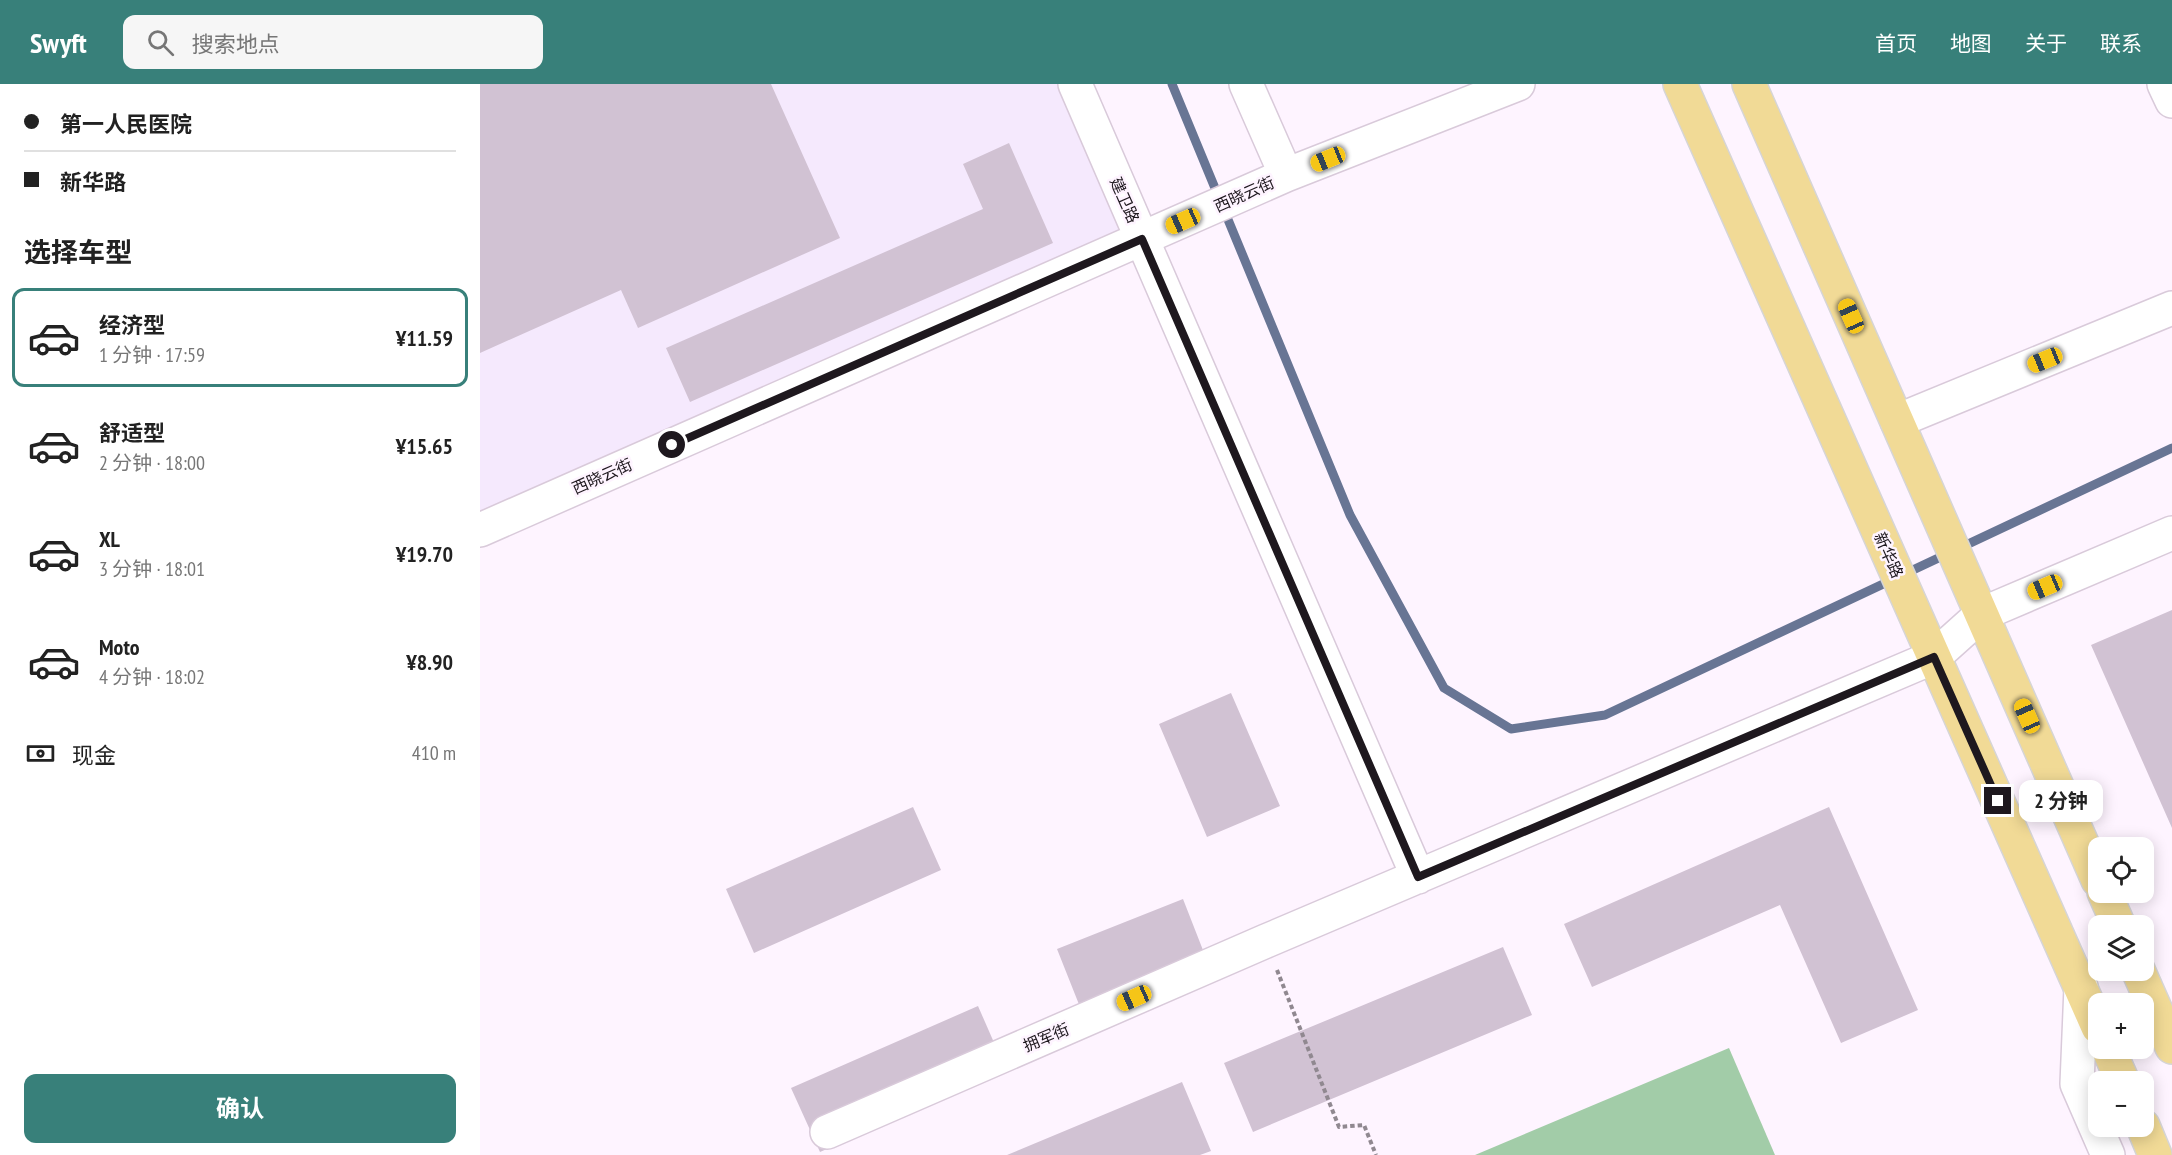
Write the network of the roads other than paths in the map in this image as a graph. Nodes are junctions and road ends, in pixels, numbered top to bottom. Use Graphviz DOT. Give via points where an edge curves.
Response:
graph roads {
  1 [pos="1075,84"];
  2 [pos="1246,84"];
  3 [pos="1518,84"];
  4 [pos="1680,84"];
  5 [pos="1749,84"];
  6 [pos="2164,84"];
  7 [pos="2172,101"];
  8 [pos="1286,175"];
  9 [pos="1142,239"];
  10 [pos="2172,308"];
  11 [pos="1897,421"];
  12 [pos="480,530"];
  13 [pos="2172,533"];
  14 [pos="1982,614"];
  15 [pos="1934,657"];
  16 [pos="2088,857"];
  17 [pos="1418,877"];
  18 [pos="2143,981"];
  19 [pos="2081,987"];
  20 [pos="2088,1003"];
  21 [pos="2172,1047"];
  22 [pos="827,1132"];
  23 [pos="2148,1137"];
  24 [pos="2108,1155"];
  25 [pos="2156,1155"];
  1 -- 9 [label="street, 建卫路"];
  2 -- 8 [label="street"];
  3 -- 8 [label="street, 西晓云街"];
  4 -- 15 [label="main road, 新华路"];
  5 -- 11 [label="main road"];
  6 -- 7 [label="street"];
  8 -- 9 [label="street, 西晓云街"];
  9 -- 12 [label="street, 西晓云街"];
  9 -- 17 [label="street, 建卫路"];
  10 -- 11 [label="street"];
  11 -- 14 [label="main road"];
  13 -- 14 [label="street, 拥军街"];
  14 -- 15 [label="street, 拥军街"];
  14 -- 16 [label="main road"];
  15 -- 17 [label="street, 拥军街"];
  15 -- 19 [label="main road, 新华路"];
  17 -- 22 [label="street, 拥军街"];
  18 -- 21 [label="main road"];
  19 -- 20 [label="main road, 新华路"];
  19 -- 24 [label="street" via="2077,1084"];
  23 -- 25 [label="main road"];
}
